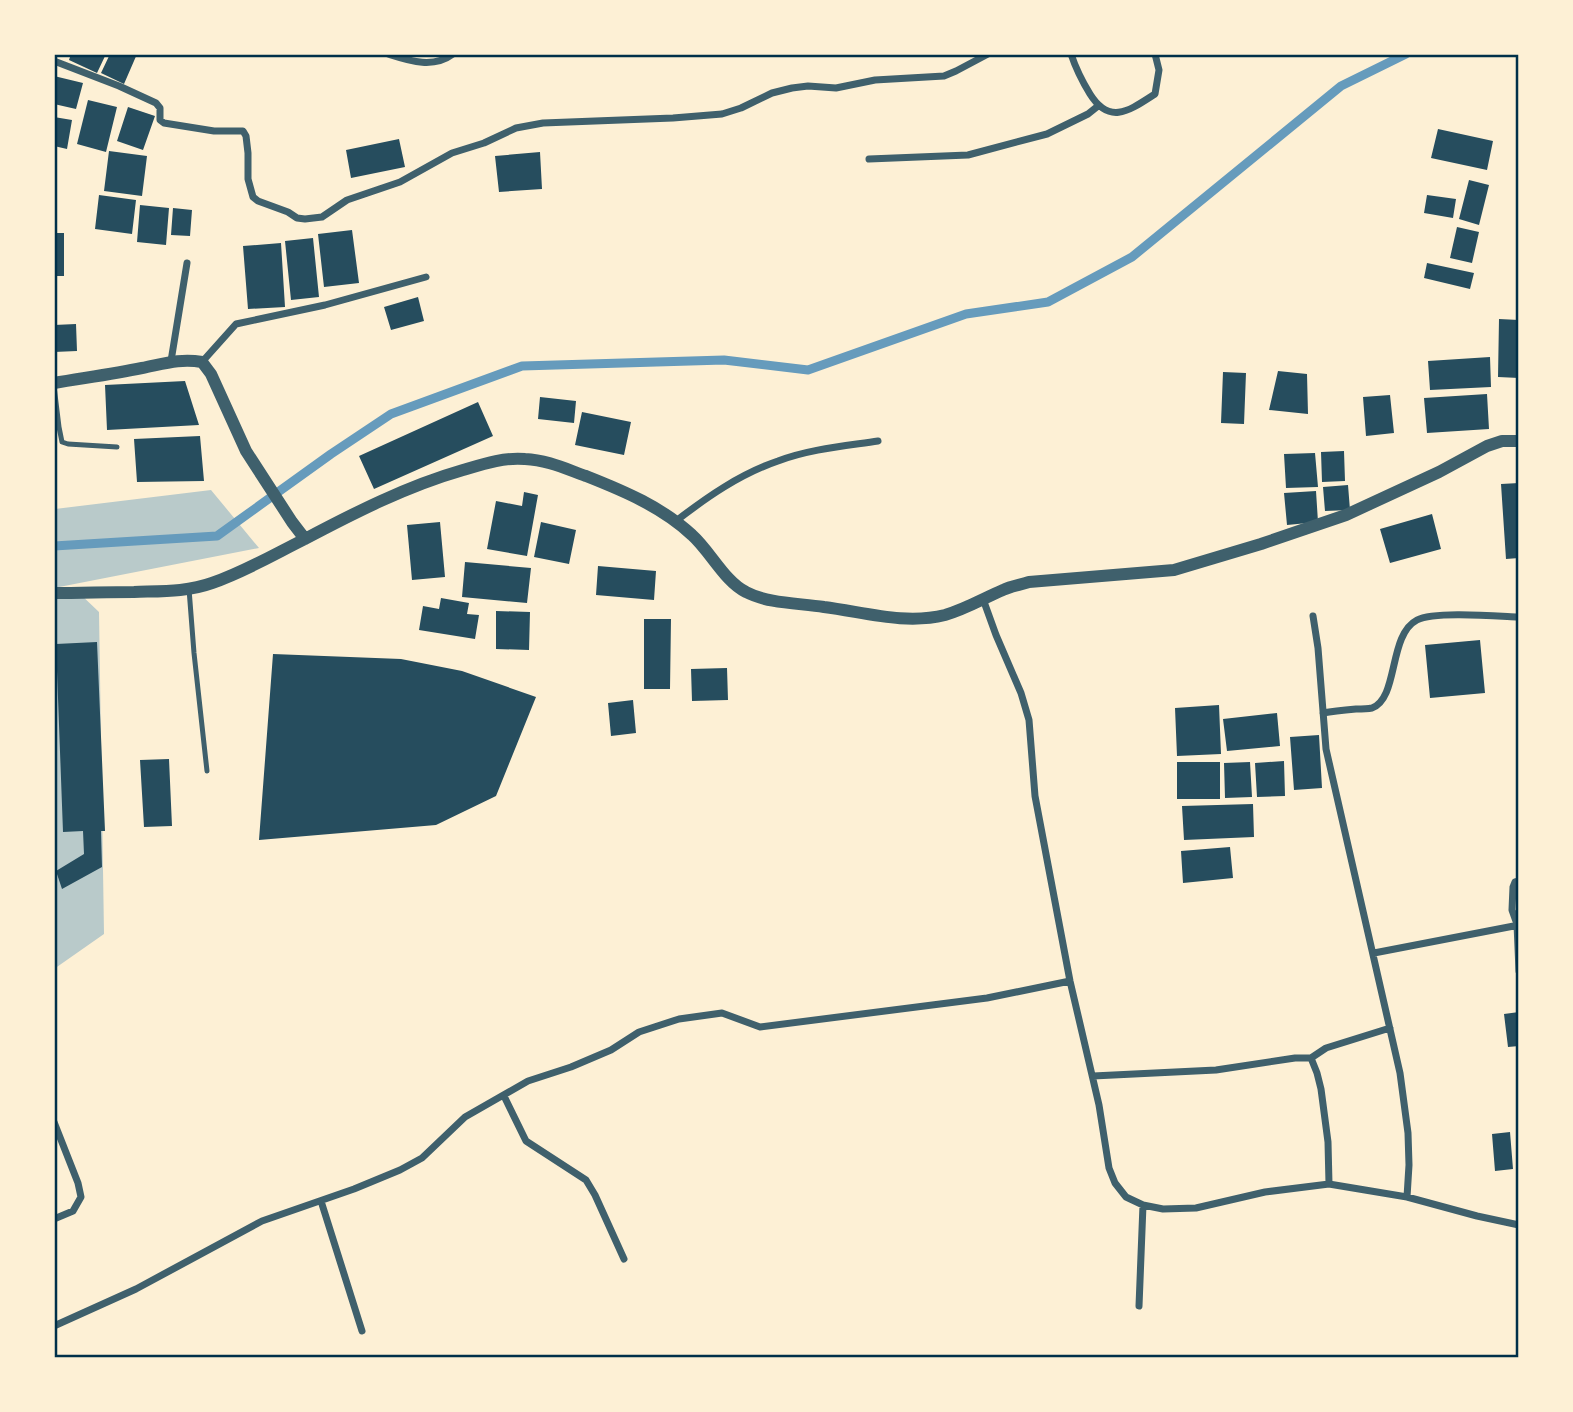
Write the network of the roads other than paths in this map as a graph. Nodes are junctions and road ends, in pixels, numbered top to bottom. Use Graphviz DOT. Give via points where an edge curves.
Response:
graph roads {
  1 [pos="388,54"];
  2 [pos="453,54"];
  3 [pos="988,54"];
  4 [pos="1071,54"];
  5 [pos="1155,54"];
  6 [pos="54,61"];
  7 [pos="1098,106"];
  8 [pos="869,159"];
  9 [pos="187,263"];
  10 [pos="426,277"];
  11 [pos="171,361"];
  12 [pos="202,362"];
  13 [pos="54,384"];
  14 [pos="878,440"];
  15 [pos="1519,441"];
  16 [pos="117,447"];
  17 [pos="676,521"];
  18 [pos="305,539"];
  19 [pos="189,589"];
  20 [pos="54,593"];
  21 [pos="983,599"];
  22 [pos="1313,616"];
  23 [pos="1518,617"];
  24 [pos="1324,713"];
  25 [pos="207,771"];
  26 [pos="1519,881"];
  27 [pos="1518,925"];
  28 [pos="1374,953"];
  29 [pos="1519,971"];
  30 [pos="1070,981"];
  31 [pos="1390,1028"];
  32 [pos="1311,1058"];
  33 [pos="1093,1076"];
  34 [pos="504,1096"];
  35 [pos="54,1122"];
  36 [pos="1329,1184"];
  37 [pos="1407,1197"];
  38 [pos="321,1200"];
  39 [pos="1143,1205"];
  40 [pos="54,1219"];
  41 [pos="1519,1225"];
  42 [pos="624,1259"];
  43 [pos="1139,1306"];
  44 [pos="54,1326"];
  45 [pos="362,1331"];
  1 -- 2 [label="street" via="430,63"];
  3 -- 6 [label="street" via="944,76 792,88 722,114 526,125 452,153 400,182 347,200 321,217 305,219 253,197 243,131 164,123 159,120 156,103"];
  4 -- 7 [label="street"];
  5 -- 7 [label="street" via="1159,71 1155,94 1123,112 1108,112"];
  7 -- 8 [label="street" via="1047,134 968,155"];
  9 -- 11 [label="street"];
  10 -- 12 [label="street" via="236,324"];
  11 -- 12 [label="street"];
  11 -- 13 [label="street"];
  12 -- 18 [label="street" via="246,452"];
  13 -- 16 [label="lane" via="62,442"];
  14 -- 17 [label="street" via="778,460 735,480"];
  15 -- 21 [label="street" via="1487,446 1346,515 1202,562 1174,569 1029,582"];
  17 -- 18 [label="street" via="620,490 551,463 513,459 441,476"];
  17 -- 21 [label="street" via="704,546 726,576 756,597 921,618 943,615"];
  18 -- 19 [label="street" via="237,573"];
  19 -- 20 [label="street"];
  19 -- 25 [label="lane"];
  21 -- 30 [label="street" via="1029,720 1035,796"];
  22 -- 24 [label="street"];
  23 -- 24 [label="street" via="1433,615 1416,620 1405,629 1382,701 1372,708"];
  24 -- 28 [label="street" via="1326,749"];
  26 -- 27 [label="street" via="1513,887 1512,910"];
  27 -- 28 [label="street"];
  27 -- 29 [label="street"];
  28 -- 31 [label="street"];
  30 -- 33 [label="street"];
  30 -- 34 [label="street" via="987,998 760,1027 722,1013 679,1019 639,1032 611,1050 528,1081"];
  31 -- 32 [label="street" via="1326,1048"];
  31 -- 37 [label="street" via="1407,1123"];
  32 -- 33 [label="street" via="1216,1070"];
  32 -- 36 [label="street" via="1321,1090"];
  33 -- 39 [label="street" via="1109,1168 1126,1197"];
  34 -- 38 [label="street" via="465,1117 422,1158"];
  34 -- 42 [label="street" via="526,1141 586,1180"];
  35 -- 40 [label="street" via="81,1197 73,1211"];
  36 -- 37 [label="street"];
  36 -- 39 [label="street" via="1196,1208"];
  37 -- 41 [label="street"];
  38 -- 44 [label="street" via="262,1222 136,1289"];
  38 -- 45 [label="street"];
  39 -- 43 [label="street"];
}
